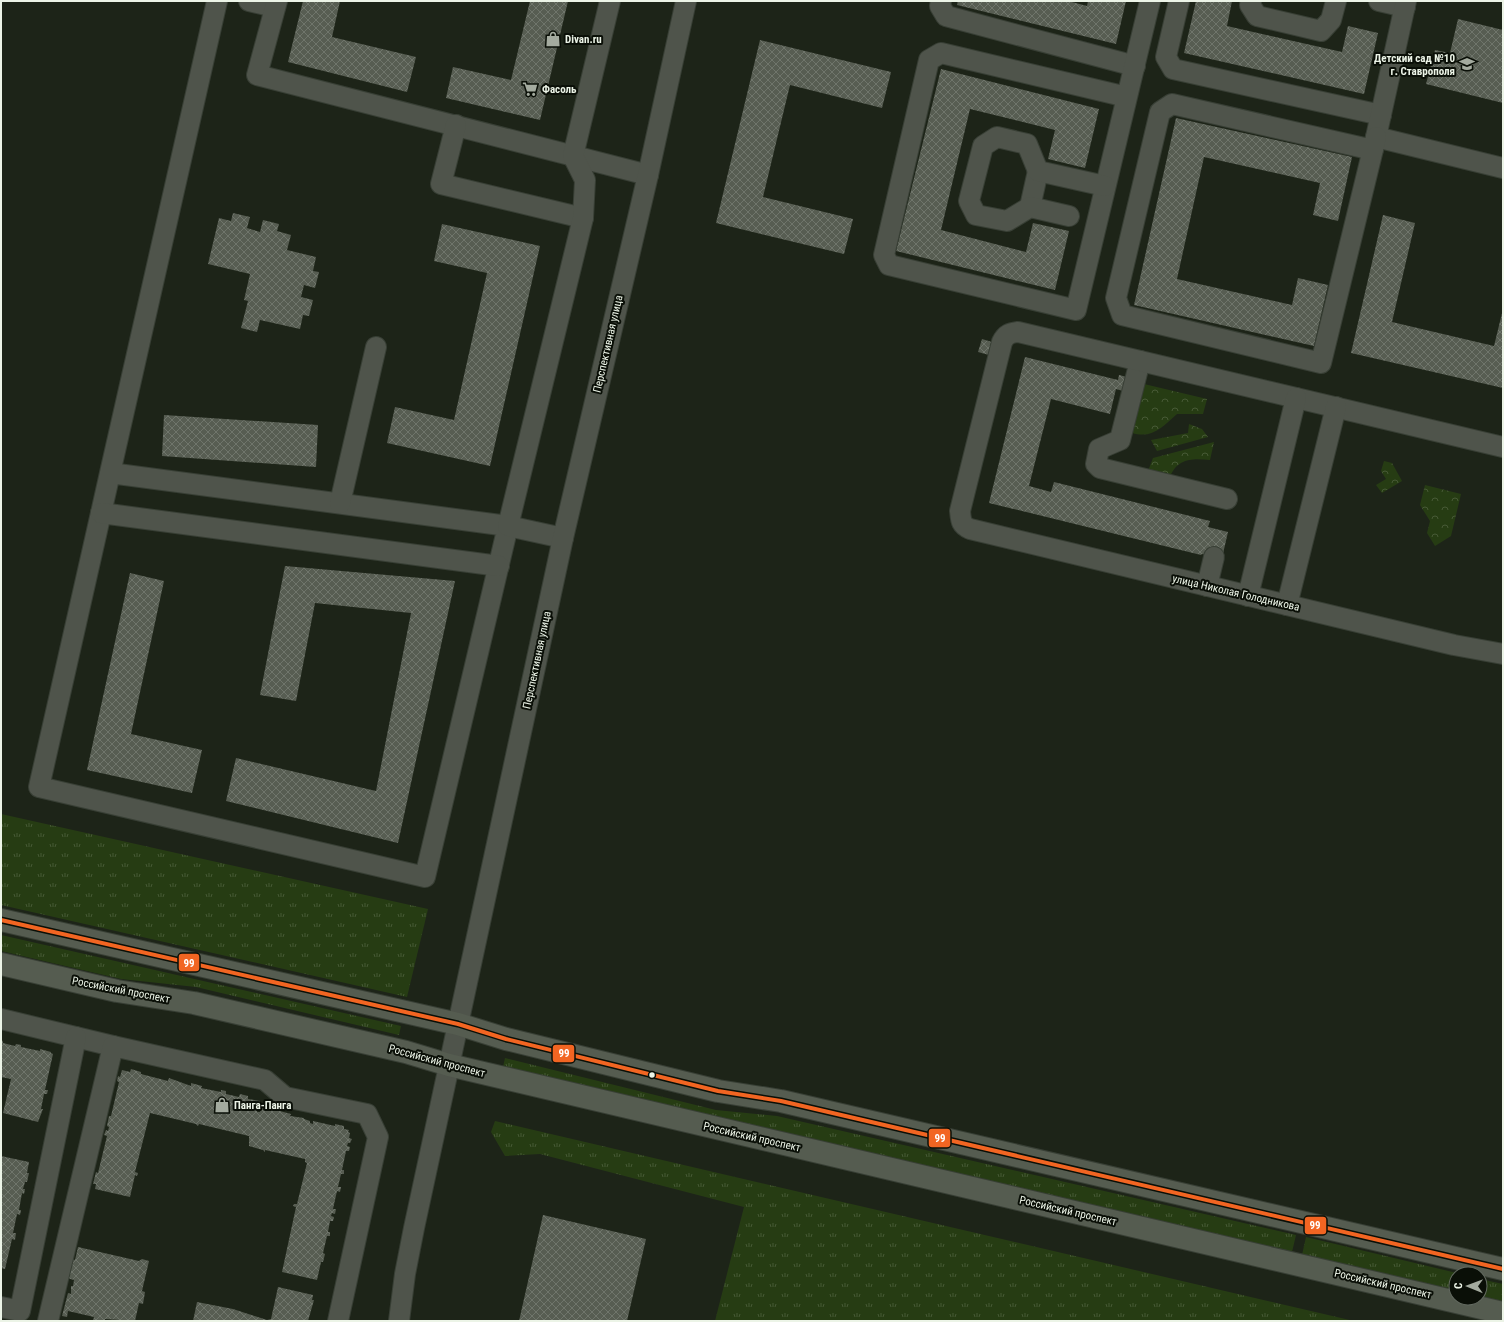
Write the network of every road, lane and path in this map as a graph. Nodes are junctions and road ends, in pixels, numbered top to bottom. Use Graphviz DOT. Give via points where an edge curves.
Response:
graph roads {
  1 [pos="217,1"];
  2 [pos="249,1"];
  3 [pos="610,1"];
  4 [pos="686,1"];
  5 [pos="941,1"];
  6 [pos="1150,1"];
  7 [pos="1179,1"];
  8 [pos="1251,1"];
  9 [pos="1336,1"];
  10 [pos="1379,1"];
  11 [pos="276,4"];
  12 [pos="1405,4"];
  13 [pos="1135,66"];
  14 [pos="1127,97"];
  15 [pos="1381,115"];
  16 [pos="456,126"];
  17 [pos="1374,144"];
  18 [pos="573,156"];
  19 [pos="1503,168"];
  20 [pos="1038,171"];
  21 [pos="648,175"];
  22 [pos="1105,186"];
  23 [pos="1030,208"];
  24 [pos="1069,216"];
  25 [pos="583,218"];
  26 [pos="376,348"];
  27 [pos="1140,361"];
  28 [pos="1296,398"];
  29 [pos="1336,408"];
  30 [pos="1503,447"];
  31 [pos="110,473"];
  32 [pos="1227,499"];
  33 [pos="340,503"];
  34 [pos="101,513"];
  35 [pos="508,526"];
  36 [pos="563,538"];
  37 [pos="1214,557"];
  38 [pos="499,566"];
  39 [pos="1207,586"];
  40 [pos="1248,596"];
  41 [pos="1287,605"];
  42 [pos="1503,654"];
  43 [pos="1,920"];
  44 [pos="1,964"];
  45 [pos="1,1019"];
  46 [pos="458,1024"];
  47 [pos="76,1037"];
  48 [pos="113,1046"];
  49 [pos="449,1066"];
  50 [pos="1503,1269"];
  51 [pos="1,1306"];
  52 [pos="1503,1313"];
  53 [pos="48,1321"];
  54 [pos="338,1321"];
  55 [pos="399,1321"];
  1 -- 31 [label="street"];
  2 -- 11 [label="street"];
  3 -- 18 [label="street"];
  4 -- 21 [label="street, Перспективная улица"];
  5 -- 13 [label="street" via="940,6 946,16"];
  6 -- 13 [label="street"];
  7 -- 15 [label="street" via="1166,57 1173,69"];
  8 -- 9 [label="street" via="1250,5 1257,16 1321,31 1332,20"];
  10 -- 12 [label="street"];
  11 -- 16 [label="street" via="257,75"];
  12 -- 15 [label="street"];
  13 -- 14 [label="street"];
  14 -- 22 [label="street"];
  14 -- 22 [label="street" via="941,53 929,60 884,256 889,265 1076,310"];
  15 -- 17 [label="street"];
  16 -- 18 [label="street"];
  16 -- 25 [label="street" via="441,184"];
  17 -- 17 [label="street" via="1321,363 1122,315 1116,298 1160,112 1172,104"];
  17 -- 19 [label="street"];
  18 -- 21 [label="street"];
  18 -- 25 [label="street" via="585,180"];
  20 -- 22 [label="street"];
  20 -- 23 [label="street"];
  20 -- 23 [label="street" via="1026,144 997,137 983,146 969,201 976,215 1007,221"];
  21 -- 36 [label="street, Перспективная улица"];
  23 -- 24 [label="street"];
  25 -- 35 [label="street"];
  26 -- 33 [label="street"];
  27 -- 28 [label="street"];
  27 -- 32 [label="street" via="1120,440 1099,449 1096,464 1100,468"];
  27 -- 39 [label="street, улица Николая Голодникова" via="1018,332 1005,336 960,512 961,521 970,529"];
  28 -- 29 [label="street"];
  28 -- 40 [label="street"];
  29 -- 30 [label="street"];
  29 -- 41 [label="street"];
  31 -- 33 [label="street"];
  31 -- 34 [label="street"];
  33 -- 35 [label="street"];
  34 -- 38 [label="street"];
  34 -- 38 [label="street" via="39,787 425,877"];
  35 -- 36 [label="street"];
  35 -- 38 [label="street"];
  36 -- 46 [label="street, Перспективная улица"];
  37 -- 39 [label="street"];
  39 -- 40 [label="street, улица Николая Голодникова"];
  40 -- 41 [label="street, улица Николая Голодникова"];
  41 -- 42 [label="street, улица Николая Голодникова" via="1454,645"];
  43 -- 46 [label="main road"];
  44 -- 49 [label="main road, Российский проспект" via="117,990 194,1003 406,1052"];
  45 -- 47 [label="street"];
  46 -- 49 [label="street, Перспективная улица"];
  46 -- 50 [label="main road" via="506,1039 718,1091 781,1101"];
  47 -- 48 [label="street"];
  47 -- 51 [label="street" via="20,1311"];
  48 -- 53 [label="street"];
  48 -- 54 [label="street" via="265,1080 285,1097 367,1114 378,1137"];
  49 -- 52 [label="main road, Российский проспект"];
  49 -- 55 [label="street, Перспективная улица" via="405,1274"];
}
